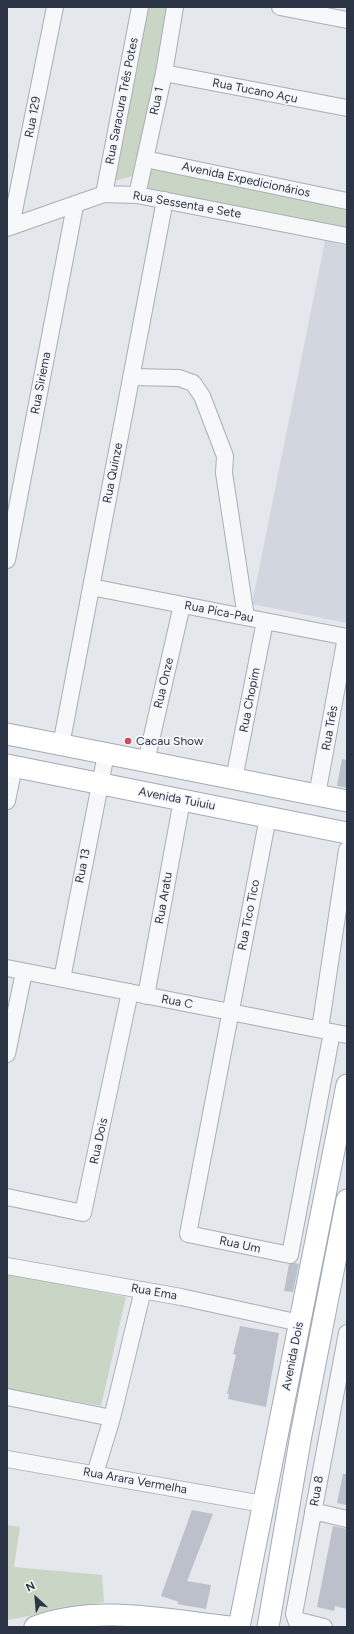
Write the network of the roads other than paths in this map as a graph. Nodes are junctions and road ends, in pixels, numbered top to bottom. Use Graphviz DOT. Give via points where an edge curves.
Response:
graph roads {
  1 [pos="55,7"];
  2 [pos="140,7"];
  3 [pos="175,7"];
  4 [pos="280,7"];
  5 [pos="347,20"];
  6 [pos="164,72"];
  7 [pos="347,108"];
  8 [pos="145,159"];
  9 [pos="104,194"];
  10 [pos="137,195"];
  11 [pos="165,200"];
  12 [pos="347,201"];
  13 [pos="75,206"];
  14 [pos="9,227"];
  15 [pos="347,236"];
  16 [pos="131,377"];
  17 [pos="7,560"];
  18 [pos="91,587"];
  19 [pos="182,604"];
  20 [pos="246,617"];
  21 [pos="265,621"];
  22 [pos="347,637"];
  23 [pos="7,734"];
  24 [pos="61,745"];
  25 [pos="106,754"];
  26 [pos="146,762"];
  27 [pos="10,766"];
  28 [pos="234,779"];
  29 [pos="99,784"];
  30 [pos="317,795"];
  31 [pos="182,800"];
  32 [pos="7,801"];
  33 [pos="347,801"];
  34 [pos="268,817"];
  35 [pos="347,833"];
  36 [pos="347,850"];
  37 [pos="7,968"];
  38 [pos="24,972"];
  39 [pos="62,979"];
  40 [pos="130,992"];
  41 [pos="146,996"];
  42 [pos="230,1012"];
  43 [pos="333,1032"];
  44 [pos="7,1054"];
  45 [pos="347,1085"];
  46 [pos="7,1197"];
  47 [pos="347,1200"];
  48 [pos="7,1266"];
  49 [pos="143,1290"];
  50 [pos="300,1323"];
  51 [pos="345,1340"];
  52 [pos="319,1343"];
  53 [pos="7,1397"];
  54 [pos="340,1410"];
  55 [pos="112,1418"];
  56 [pos="7,1459"];
  57 [pos="95,1474"];
  58 [pos="294,1476"];
  59 [pos="318,1480"];
  60 [pos="263,1504"];
  61 [pos="313,1511"];
  62 [pos="347,1519"];
  63 [pos="278,1569"];
  64 [pos="301,1572"];
  65 [pos="35,1627"];
  66 [pos="229,1627"];
  67 [pos="239,1627"];
  68 [pos="268,1627"];
  69 [pos="324,1627"];
  1 -- 14 [label="street, Rua 129"];
  2 -- 9 [label="street, Rua Saracura Três Potes"];
  3 -- 6 [label="street, Rua 1"];
  4 -- 5 [label="street"];
  6 -- 7 [label="street, Rua Tucano Açu"];
  6 -- 8 [label="street, Rua 1"];
  8 -- 10 [label="street, Rua 1"];
  8 -- 12 [label="street, Avenida Expedicionários"];
  9 -- 10 [label="street, Rua Sessenta e Sete"];
  9 -- 13 [label="street, Rua Sessenta e Sete"];
  10 -- 11 [label="street, Rua Sessenta e Sete"];
  11 -- 15 [label="street, Rua Sessenta e Sete"];
  11 -- 16 [label="street, Rua Quinze"];
  13 -- 14 [label="street, Rua Sessenta e Sete"];
  13 -- 17 [label="street, Rua Siriema"];
  16 -- 18 [label="street, Rua Quinze"];
  16 -- 20 [label="street" via="179,378 193,384 202,396 225,456 224,473"];
  18 -- 19 [label="street, Rua Pica-Pau"];
  18 -- 24 [label="street, Rua Quinze"];
  19 -- 20 [label="street, Rua Pica-Pau"];
  19 -- 26 [label="street, Rua Onze"];
  20 -- 21 [label="street, Rua Pica-Pau"];
  21 -- 22 [label="street, Rua Pica-Pau"];
  21 -- 28 [label="street, Rua Chopim"];
  22 -- 30 [label="street, Rua Três"];
  23 -- 24 [label="main road"];
  24 -- 25 [label="main road"];
  25 -- 26 [label="main road"];
  25 -- 29 [label="street, Rua 13"];
  26 -- 28 [label="main road"];
  27 -- 29 [label="main road, Avenida Tuiuiu"];
  27 -- 32 [label="street"];
  28 -- 30 [label="main road"];
  29 -- 31 [label="main road, Avenida Tuiuiu"];
  29 -- 39 [label="street, Rua 13"];
  30 -- 33 [label="main road"];
  31 -- 34 [label="main road, Avenida Tuiuiu"];
  31 -- 41 [label="street, Rua Aratu"];
  34 -- 35 [label="main road, Avenida Tuiuiu"];
  34 -- 42 [label="street, Rua Tico Tico"];
  36 -- 43 [label="street"];
  37 -- 38 [label="street, Rua C"];
  38 -- 39 [label="street, Rua C"];
  38 -- 44 [label="street"];
  39 -- 40 [label="street, Rua C"];
  40 -- 41 [label="street, Rua C"];
  40 -- 46 [label="street, Rua Dois" via="83,1213"];
  41 -- 42 [label="street, Rua C"];
  42 -- 43 [label="street, Rua C"];
  42 -- 43 [label="street, Rua Um" via="188,1234 290,1255"];
  45 -- 50 [label="main road, Avenida Dois"];
  47 -- 52 [label="main road, Avenida Dois"];
  48 -- 49 [label="street, Rua Ema"];
  49 -- 50 [label="street, Rua Ema"];
  49 -- 55 [label="street"];
  50 -- 60 [label="main road, Avenida Dois"];
  51 -- 52 [label="street"];
  51 -- 54 [label="street, Rua 8"];
  52 -- 58 [label="main road, Avenida Dois"];
  53 -- 55 [label="street"];
  54 -- 59 [label="street, Rua 8"];
  55 -- 57 [label="street"];
  56 -- 57 [label="street, Rua Arara Vermelha"];
  57 -- 60 [label="street, Rua Arara Vermelha"];
  58 -- 59 [label="street"];
  58 -- 63 [label="main road, Avenida Dois"];
  59 -- 61 [label="street, Rua 8"];
  60 -- 67 [label="main road, Avenida Dois"];
  61 -- 62 [label="street"];
  61 -- 64 [label="street, Rua 8"];
  63 -- 64 [label="street"];
  63 -- 68 [label="main road, Avenida Dois"];
  64 -- 69 [label="street, Rua 8" via="294,1616 301,1622"];
  65 -- 66 [label="main road" via="71,1617 101,1615 134,1616"];
}
